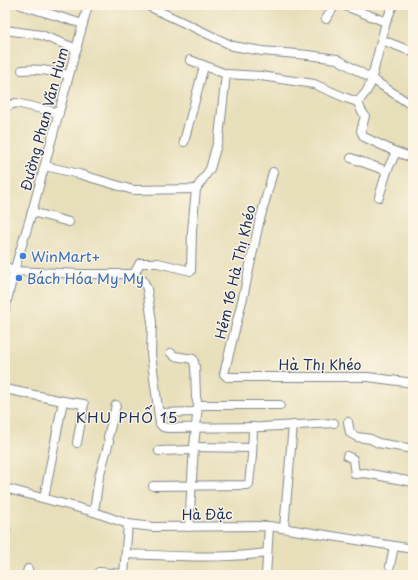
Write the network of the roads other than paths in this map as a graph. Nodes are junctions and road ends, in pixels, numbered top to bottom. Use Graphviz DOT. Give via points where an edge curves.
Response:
graph roads {
  1 [pos="21,5"];
  2 [pos="88,5"];
  3 [pos="146,5"];
  4 [pos="335,5"];
  5 [pos="342,5"];
  6 [pos="393,5"];
  7 [pos="34,7"];
  8 [pos="326,19"];
  9 [pos="386,22"];
  10 [pos="83,24"];
  11 [pos="5,30"];
  12 [pos="382,40"];
  13 [pos="77,49"];
  14 [pos="413,52"];
  15 [pos="190,60"];
  16 [pos="204,66"];
  17 [pos="22,70"];
  18 [pos="226,74"];
  19 [pos="69,75"];
  20 [pos="372,79"];
  21 [pos="358,102"];
  22 [pos="413,106"];
  23 [pos="5,107"];
  24 [pos="59,113"];
  25 [pos="184,142"];
  26 [pos="396,152"];
  27 [pos="351,158"];
  28 [pos="413,158"];
  29 [pos="45,166"];
  30 [pos="273,172"];
  31 [pos="387,172"];
  32 [pos="196,190"];
  33 [pos="379,197"];
  34 [pos="32,212"];
  35 [pos="69,222"];
  36 [pos="5,266"];
  37 [pos="14,271"];
  38 [pos="134,274"];
  39 [pos="5,309"];
  40 [pos="171,353"];
  41 [pos="227,377"];
  42 [pos="413,383"];
  43 [pos="5,389"];
  44 [pos="63,401"];
  45 [pos="116,405"];
  46 [pos="280,405"];
  47 [pos="198,409"];
  48 [pos="159,413"];
  49 [pos="348,422"];
  50 [pos="334,423"];
  51 [pos="293,425"];
  52 [pos="253,427"];
  53 [pos="196,428"];
  54 [pos="77,443"];
  55 [pos="194,448"];
  56 [pos="252,448"];
  57 [pos="413,449"];
  58 [pos="159,451"];
  59 [pos="348,456"];
  60 [pos="413,482"];
  61 [pos="153,486"];
  62 [pos="192,486"];
  63 [pos="5,488"];
  64 [pos="44,498"];
  65 [pos="94,512"];
  66 [pos="128,524"];
  67 [pos="269,526"];
  68 [pos="189,527"];
  69 [pos="284,528"];
  70 [pos="394,546"];
  71 [pos="413,549"];
  72 [pos="267,553"];
  73 [pos="126,554"];
  74 [pos="390,566"];
  75 [pos="99,572"];
  76 [pos="124,574"];
  77 [pos="266,575"];
  1 -- 7 [label="street"];
  2 -- 10 [label="street, Đường Phan Văn Hùm"];
  3 -- 20 [label="street" via="233,46 337,59"];
  4 -- 8 [label="street"];
  5 -- 9 [label="street"];
  6 -- 9 [label="street"];
  7 -- 10 [label="street"];
  9 -- 12 [label="street"];
  10 -- 13 [label="street, Đường Phan Văn Hùm"];
  11 -- 13 [label="street" via="41,35"];
  12 -- 14 [label="street"];
  12 -- 20 [label="street"];
  13 -- 19 [label="street, Đường Phan Văn Hùm"];
  15 -- 16 [label="street"];
  16 -- 18 [label="street"];
  16 -- 25 [label="street"];
  17 -- 19 [label="street" via="41,70"];
  18 -- 21 [label="street" via="314,84"];
  18 -- 32 [label="street" via="219,137 210,169"];
  19 -- 24 [label="street, Đường Phan Văn Hùm"];
  20 -- 21 [label="street"];
  20 -- 22 [label="street"];
  21 -- 26 [label="street" via="365,116 361,131 364,137"];
  23 -- 24 [label="street" via="16,103"];
  24 -- 29 [label="street, Đường Phan Văn Hùm"];
  26 -- 28 [label="street"];
  26 -- 31 [label="street"];
  27 -- 31 [label="street"];
  29 -- 32 [label="street" via="133,190"];
  29 -- 34 [label="street, Đường Phan Văn Hùm"];
  30 -- 41 [label="street, Hẻm 16 Hà Thị Khéo" via="225,369 224,374"];
  31 -- 33 [label="street"];
  32 -- 38 [label="street" via="191,271 158,263 140,263"];
  34 -- 35 [label="street"];
  34 -- 37 [label="street, Đường Phan Văn Hùm"];
  36 -- 37 [label="street"];
  37 -- 38 [label="street"];
  37 -- 39 [label="street, Đường Phan Văn Hùm"];
  38 -- 48 [label="street" via="143,280 147,289"];
  40 -- 47 [label="street" via="174,356 192,359 195,366"];
  41 -- 42 [label="street, Hà Thị Khéo" via="368,377"];
  43 -- 44 [label="street"];
  44 -- 54 [label="street" via="84,404"];
  44 -- 64 [label="street"];
  45 -- 65 [label="street" via="99,477"];
  46 -- 47 [label="street"];
  47 -- 48 [label="street"];
  47 -- 53 [label="street"];
  48 -- 53 [label="street" via="160,424 163,427"];
  49 -- 57 [label="street" via="350,433 357,437"];
  50 -- 51 [label="street"];
  51 -- 52 [label="street"];
  51 -- 69 [label="street"];
  52 -- 53 [label="street"];
  52 -- 56 [label="street"];
  53 -- 55 [label="street"];
  55 -- 56 [label="street"];
  55 -- 58 [label="street"];
  55 -- 62 [label="street"];
  56 -- 62 [label="street" via="248,485"];
  59 -- 60 [label="street" via="353,459 355,474 365,473"];
  61 -- 62 [label="street"];
  62 -- 68 [label="street"];
  63 -- 64 [label="street, Hà Đặc"];
  64 -- 65 [label="street, Hà Đặc"];
  65 -- 66 [label="street, Hà Đặc"];
  66 -- 68 [label="street, Hà Đặc" via="153,528"];
  66 -- 73 [label="street"];
  67 -- 68 [label="street, Hà Đặc"];
  67 -- 69 [label="street, Hà Đặc"];
  67 -- 72 [label="street"];
  69 -- 70 [label="street, Hà Đặc"];
  70 -- 71 [label="street, Hà Đặc"];
  70 -- 74 [label="street"];
  72 -- 73 [label="street" via="194,557"];
  72 -- 77 [label="street"];
  73 -- 76 [label="street"];
  75 -- 76 [label="street"];
}
